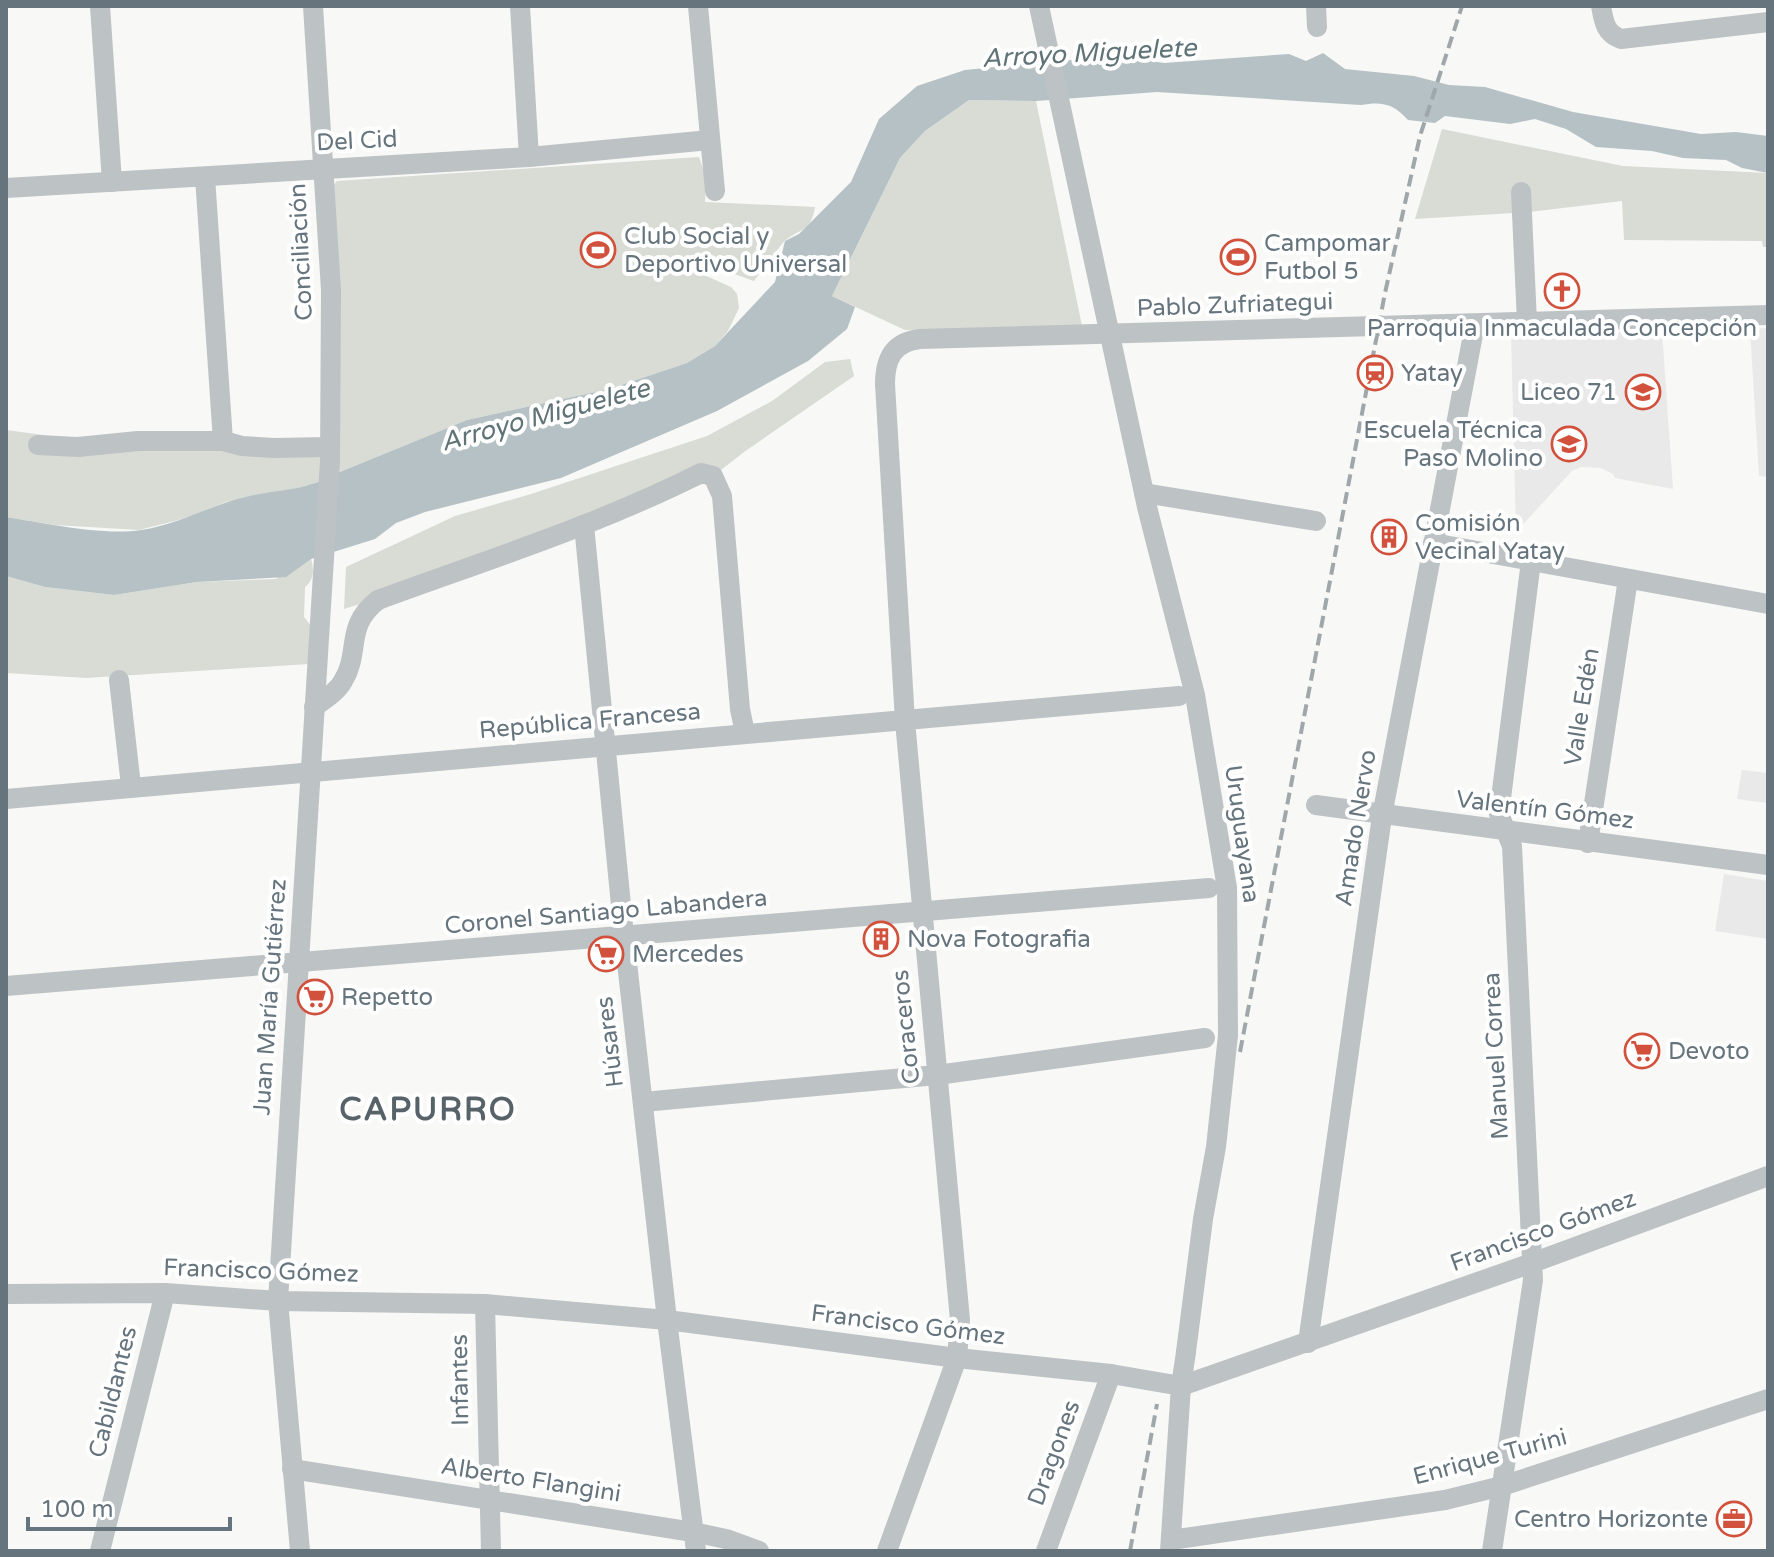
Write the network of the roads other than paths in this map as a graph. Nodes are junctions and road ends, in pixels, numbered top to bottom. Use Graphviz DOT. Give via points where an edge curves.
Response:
graph roads {
  1 [pos="100,6"];
  2 [pos="313,6"];
  3 [pos="520,6"];
  4 [pos="698,6"];
  5 [pos="1601,6"];
  6 [pos="1040,10"];
  7 [pos="1768,22"];
  8 [pos="710,140"];
  9 [pos="529,157"];
  10 [pos="322,168"];
  11 [pos="205,177"];
  12 [pos="112,182"];
  13 [pos="6,188"];
  14 [pos="715,191"];
  15 [pos="1521,192"];
  16 [pos="1768,315"];
  17 [pos="1527,322"];
  18 [pos="1475,324"];
  19 [pos="1111,335"];
  20 [pos="897,346"];
  21 [pos="223,441"];
  22 [pos="38,445"];
  23 [pos="330,454"];
  24 [pos="1145,500"];
  25 [pos="1316,521"];
  26 [pos="584,525"];
  27 [pos="1433,543"];
  28 [pos="1531,561"];
  29 [pos="1628,579"];
  30 [pos="1768,604"];
  31 [pos="119,680"];
  32 [pos="1179,696"];
  33 [pos="314,707"];
  34 [pos="905,721"];
  35 [pos="745,733"];
  36 [pos="606,745"];
  37 [pos="311,773"];
  38 [pos="131,786"];
  39 [pos="6,799"];
  40 [pos="1316,805"];
  41 [pos="1382,816"];
  42 [pos="1506,831"];
  43 [pos="1588,843"];
  44 [pos="1768,865"];
  45 [pos="1209,888"];
  46 [pos="921,912"];
  47 [pos="624,936"];
  48 [pos="297,963"];
  49 [pos="6,986"];
  50 [pos="1205,1038"];
  51 [pos="937,1075"];
  52 [pos="643,1102"];
  53 [pos="1768,1176"];
  54 [pos="1532,1263"];
  55 [pos="165,1293"];
  56 [pos="6,1294"];
  57 [pos="278,1301"];
  58 [pos="485,1304"];
  59 [pos="667,1320"];
  60 [pos="1308,1343"];
  61 [pos="957,1358"];
  62 [pos="1111,1374"];
  63 [pos="1181,1386"];
  64 [pos="1768,1399"];
  65 [pos="292,1469"];
  66 [pos="1502,1486"];
  67 [pos="489,1500"];
  68 [pos="695,1541"];
  69 [pos="1170,1546"];
  70 [pos="100,1551"];
  71 [pos="300,1551"];
  72 [pos="491,1551"];
  73 [pos="759,1551"];
  74 [pos="887,1551"];
  75 [pos="1046,1551"];
  76 [pos="1492,1551"];
  1 -- 12 [label="street"];
  2 -- 10 [label="street, Conciliación"];
  3 -- 9 [label="street"];
  4 -- 8 [label="street"];
  5 -- 7 [label="street" via="1605,27 1621,39"];
  6 -- 19 [label="street, Uruguayana"];
  8 -- 9 [label="street, Del Cid"];
  8 -- 14 [label="street"];
  9 -- 10 [label="street, Del Cid"];
  10 -- 11 [label="street, Del Cid"];
  10 -- 23 [label="street, Conciliación" via="331,290"];
  11 -- 12 [label="street, Del Cid"];
  11 -- 21 [label="street"];
  12 -- 13 [label="street, Del Cid"];
  15 -- 17 [label="street"];
  16 -- 17 [label="street, Pablo Zufriategui"];
  17 -- 18 [label="street, Pablo Zufriategui"];
  18 -- 19 [label="street, Pablo Zufriategui"];
  18 -- 27 [label="street, Amado Nervo"];
  19 -- 20 [label="street, Pablo Zufriategui" via="920,339"];
  19 -- 24 [label="street, Uruguayana"];
  20 -- 34 [label="street, Coraceros" via="887,360 885,384"];
  21 -- 22 [label="street"];
  21 -- 23 [label="street"];
  23 -- 33 [label="street, Juan María Gutiérrez"];
  24 -- 25 [label="street"];
  24 -- 63 [label="street, Uruguayana, bridge" via="1195,695 1227,888 1228,1035"];
  26 -- 33 [label="street" via="378,600 357,624 346,678"];
  26 -- 35 [label="street" via="701,473 713,476 722,496"];
  26 -- 36 [label="street, Húsares"];
  27 -- 28 [label="street"];
  27 -- 41 [label="street, Amado Nervo"];
  28 -- 29 [label="street"];
  28 -- 42 [label="street, Manuel Correa" via="1499,814"];
  29 -- 30 [label="street"];
  29 -- 43 [label="street, Valle Edén"];
  31 -- 38 [label="street"];
  32 -- 34 [label="street, República Francesa"];
  33 -- 37 [label="street, Juan María Gutiérrez"];
  34 -- 35 [label="street, República Francesa"];
  34 -- 46 [label="street, Coraceros"];
  35 -- 36 [label="street, República Francesa"];
  36 -- 37 [label="street, República Francesa"];
  36 -- 47 [label="street, Húsares"];
  37 -- 38 [label="street, República Francesa"];
  37 -- 48 [label="street, Juan María Gutiérrez"];
  38 -- 39 [label="street, República Francesa"];
  40 -- 41 [label="street, Valentín Gómez"];
  41 -- 42 [label="street, Valentín Gómez"];
  41 -- 60 [label="street, Amado Nervo"];
  42 -- 43 [label="street, Valentín Gómez"];
  42 -- 54 [label="street, Manuel Correa" via="1512,846"];
  43 -- 44 [label="street, Valentín Gómez"];
  45 -- 46 [label="street, Coronel Santiago Labandera"];
  46 -- 47 [label="street, Coronel Santiago Labandera"];
  46 -- 51 [label="street, Coraceros"];
  47 -- 48 [label="street, Coronel Santiago Labandera"];
  47 -- 52 [label="street, Húsares"];
  48 -- 49 [label="street, Coronel Santiago Labandera"];
  48 -- 57 [label="street, Juan María Gutiérrez"];
  50 -- 51 [label="street"];
  51 -- 52 [label="street"];
  51 -- 61 [label="street, Coraceros" via="960,1320"];
  52 -- 59 [label="street, Húsares"];
  53 -- 54 [label="street, Francisco Gómez"];
  54 -- 60 [label="street, Francisco Gómez"];
  54 -- 66 [label="street, Manuel Correa"];
  55 -- 56 [label="street, Francisco Gómez"];
  55 -- 57 [label="street, Francisco Gómez"];
  55 -- 70 [label="street, Cabildantes"];
  57 -- 58 [label="street, Francisco Gómez"];
  57 -- 65 [label="street, Juan María Gutiérrez"];
  58 -- 59 [label="street, Francisco Gómez"];
  58 -- 67 [label="street, Infantes"];
  59 -- 61 [label="street, Francisco Gómez"];
  59 -- 68 [label="street, Húsares"];
  60 -- 63 [label="street, Francisco Gómez"];
  61 -- 62 [label="street, Francisco Gómez"];
  61 -- 74 [label="street, Coraceros"];
  62 -- 63 [label="street, Francisco Gómez"];
  62 -- 75 [label="street, Dragones"];
  63 -- 69 [label="street, Uruguayana"];
  64 -- 66 [label="street, Enrique Turini"];
  65 -- 67 [label="street, Alberto Flangini"];
  65 -- 71 [label="street, Juan María Gutiérrez"];
  66 -- 69 [label="street, Enrique Turini"];
  66 -- 76 [label="street, Manuel Correa"];
  67 -- 68 [label="street, Alberto Flangini"];
  67 -- 72 [label="street, Infantes"];
  68 -- 73 [label="street, Alberto Flangini" via="726,1539"];
}
